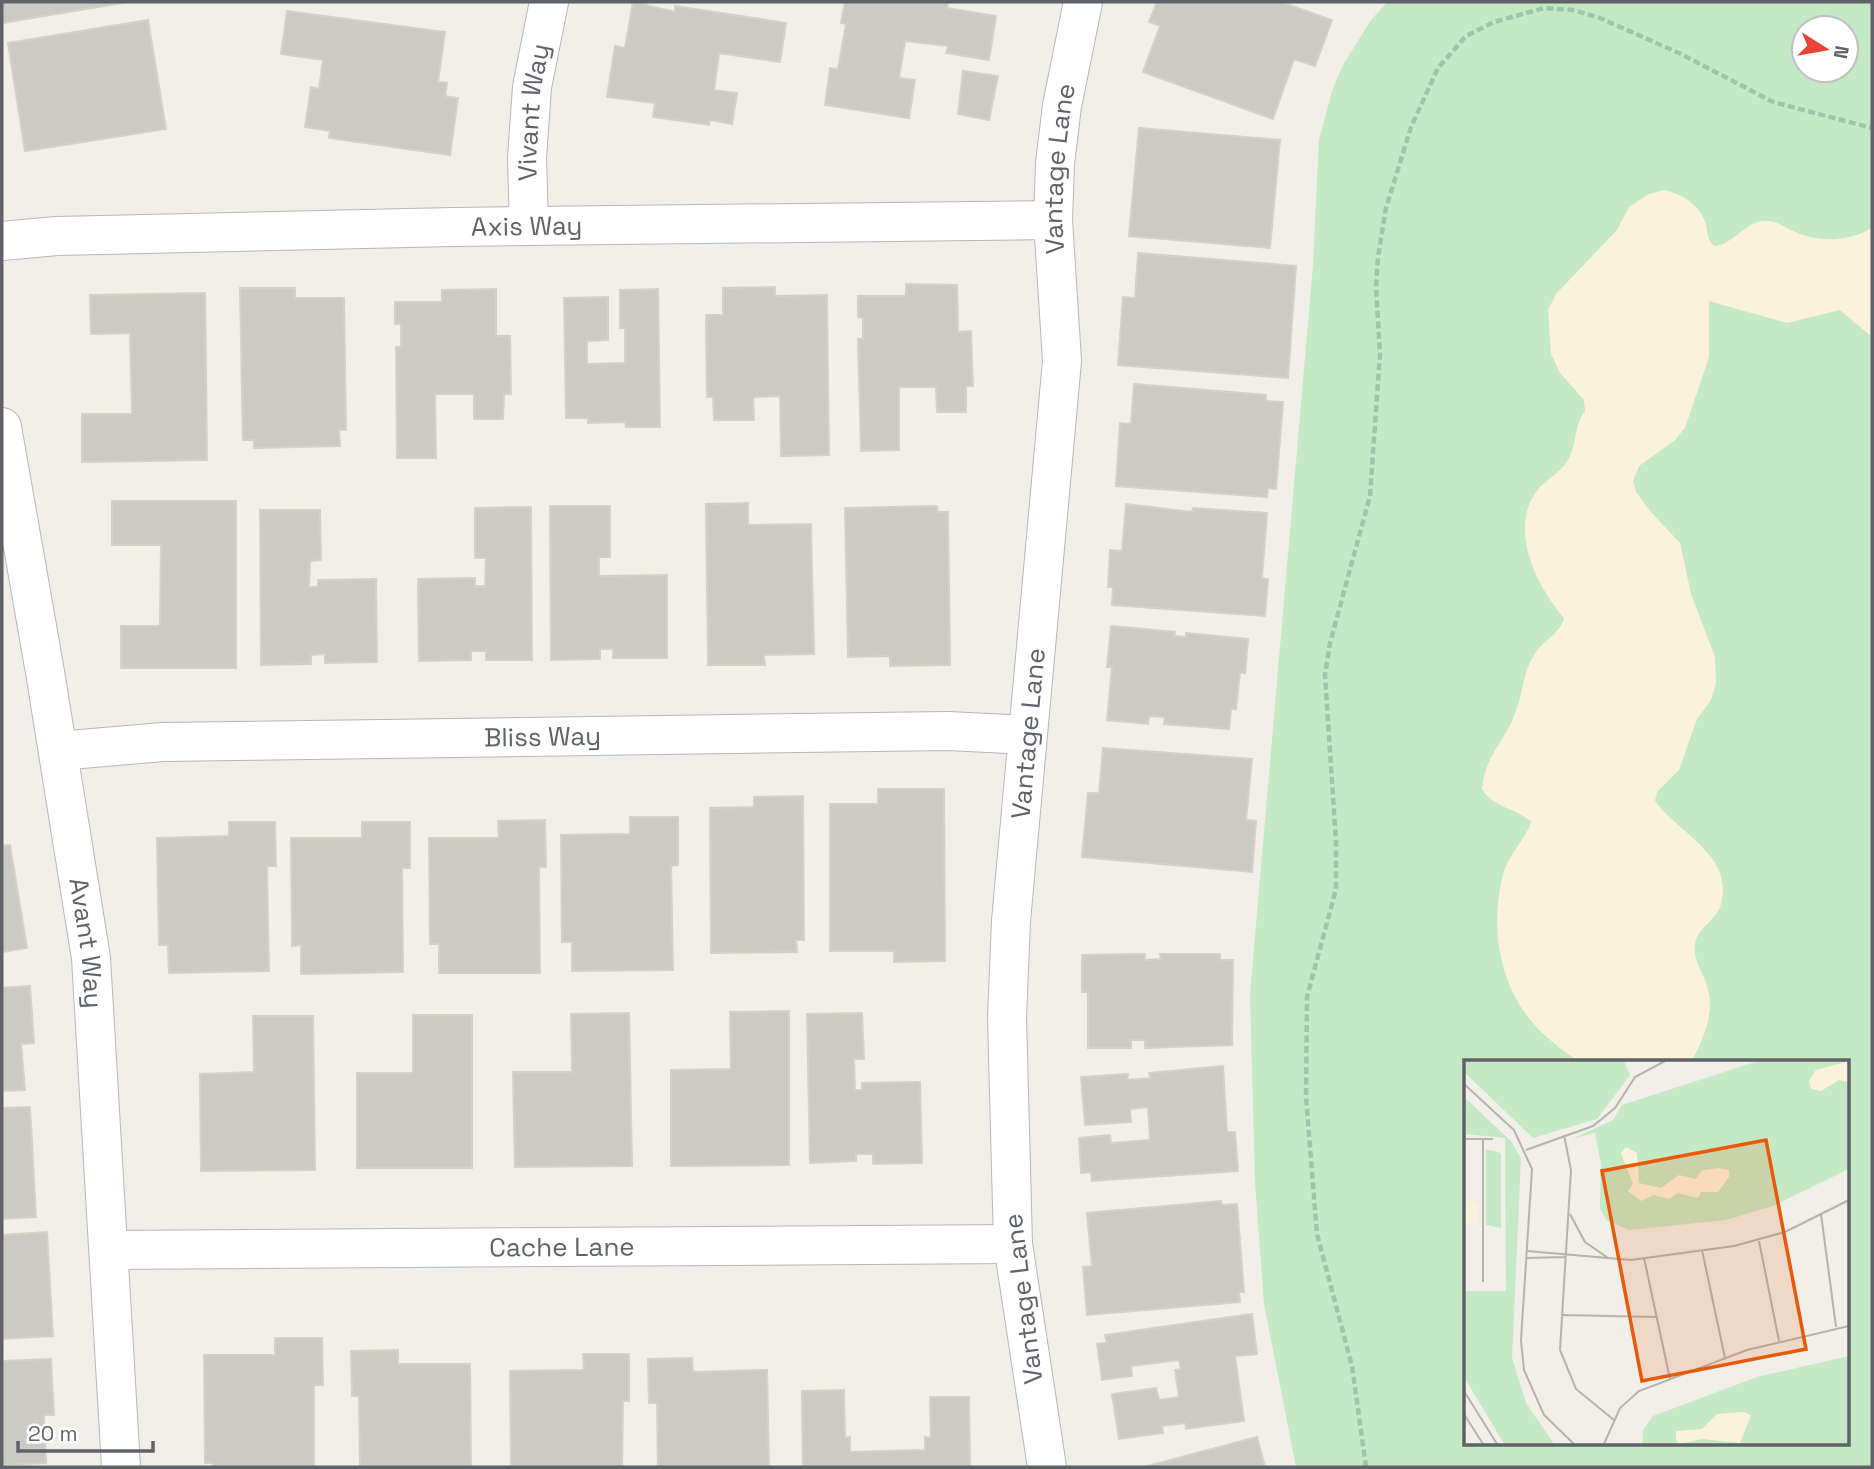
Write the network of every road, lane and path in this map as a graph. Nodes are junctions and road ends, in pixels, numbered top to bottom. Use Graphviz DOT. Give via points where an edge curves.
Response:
graph roads {
  1 [pos="548,2"];
  2 [pos="1083,2"];
  3 [pos="1872,128"];
  4 [pos="1054,220"];
  5 [pos="529,226"];
  6 [pos="2,241"];
  7 [pos="2,427"];
  8 [pos="1027,735"];
  9 [pos="58,751"];
  10 [pos="1013,1244"];
  11 [pos="110,1250"];
  12 [pos="121,1467"];
  13 [pos="1047,1467"];
  14 [pos="1366,1467"];
  1 -- 5 [label="street, Vivant Way" via="532,86"];
  2 -- 4 [label="street, Vantage Lane" via="1062,106"];
  3 -- 14 [label="path" via="1773,102 1600,18 1544,8 1494,22 1466,36 1438,68 1411,127 1386,208 1378,257 1380,354 1370,496 1325,675 1336,889 1307,997 1306,1097 1317,1234 1352,1366"];
  4 -- 5 [label="street, Axis Way"];
  4 -- 8 [label="street, Vantage Lane" via="1062,361"];
  5 -- 6 [label="street, Axis Way"];
  7 -- 9 [label="street, Avant Way"];
  8 -- 9 [label="street, Bliss Way" via="948,732 163,742"];
  8 -- 10 [label="street, Vantage Lane" via="1007,1017"];
  9 -- 11 [label="street, Avant Way" via="91,958"];
  10 -- 11 [label="street, Cache Lane"];
  10 -- 13 [label="street, Vantage Lane"];
  11 -- 12 [label="street, Avant Way"];
}
